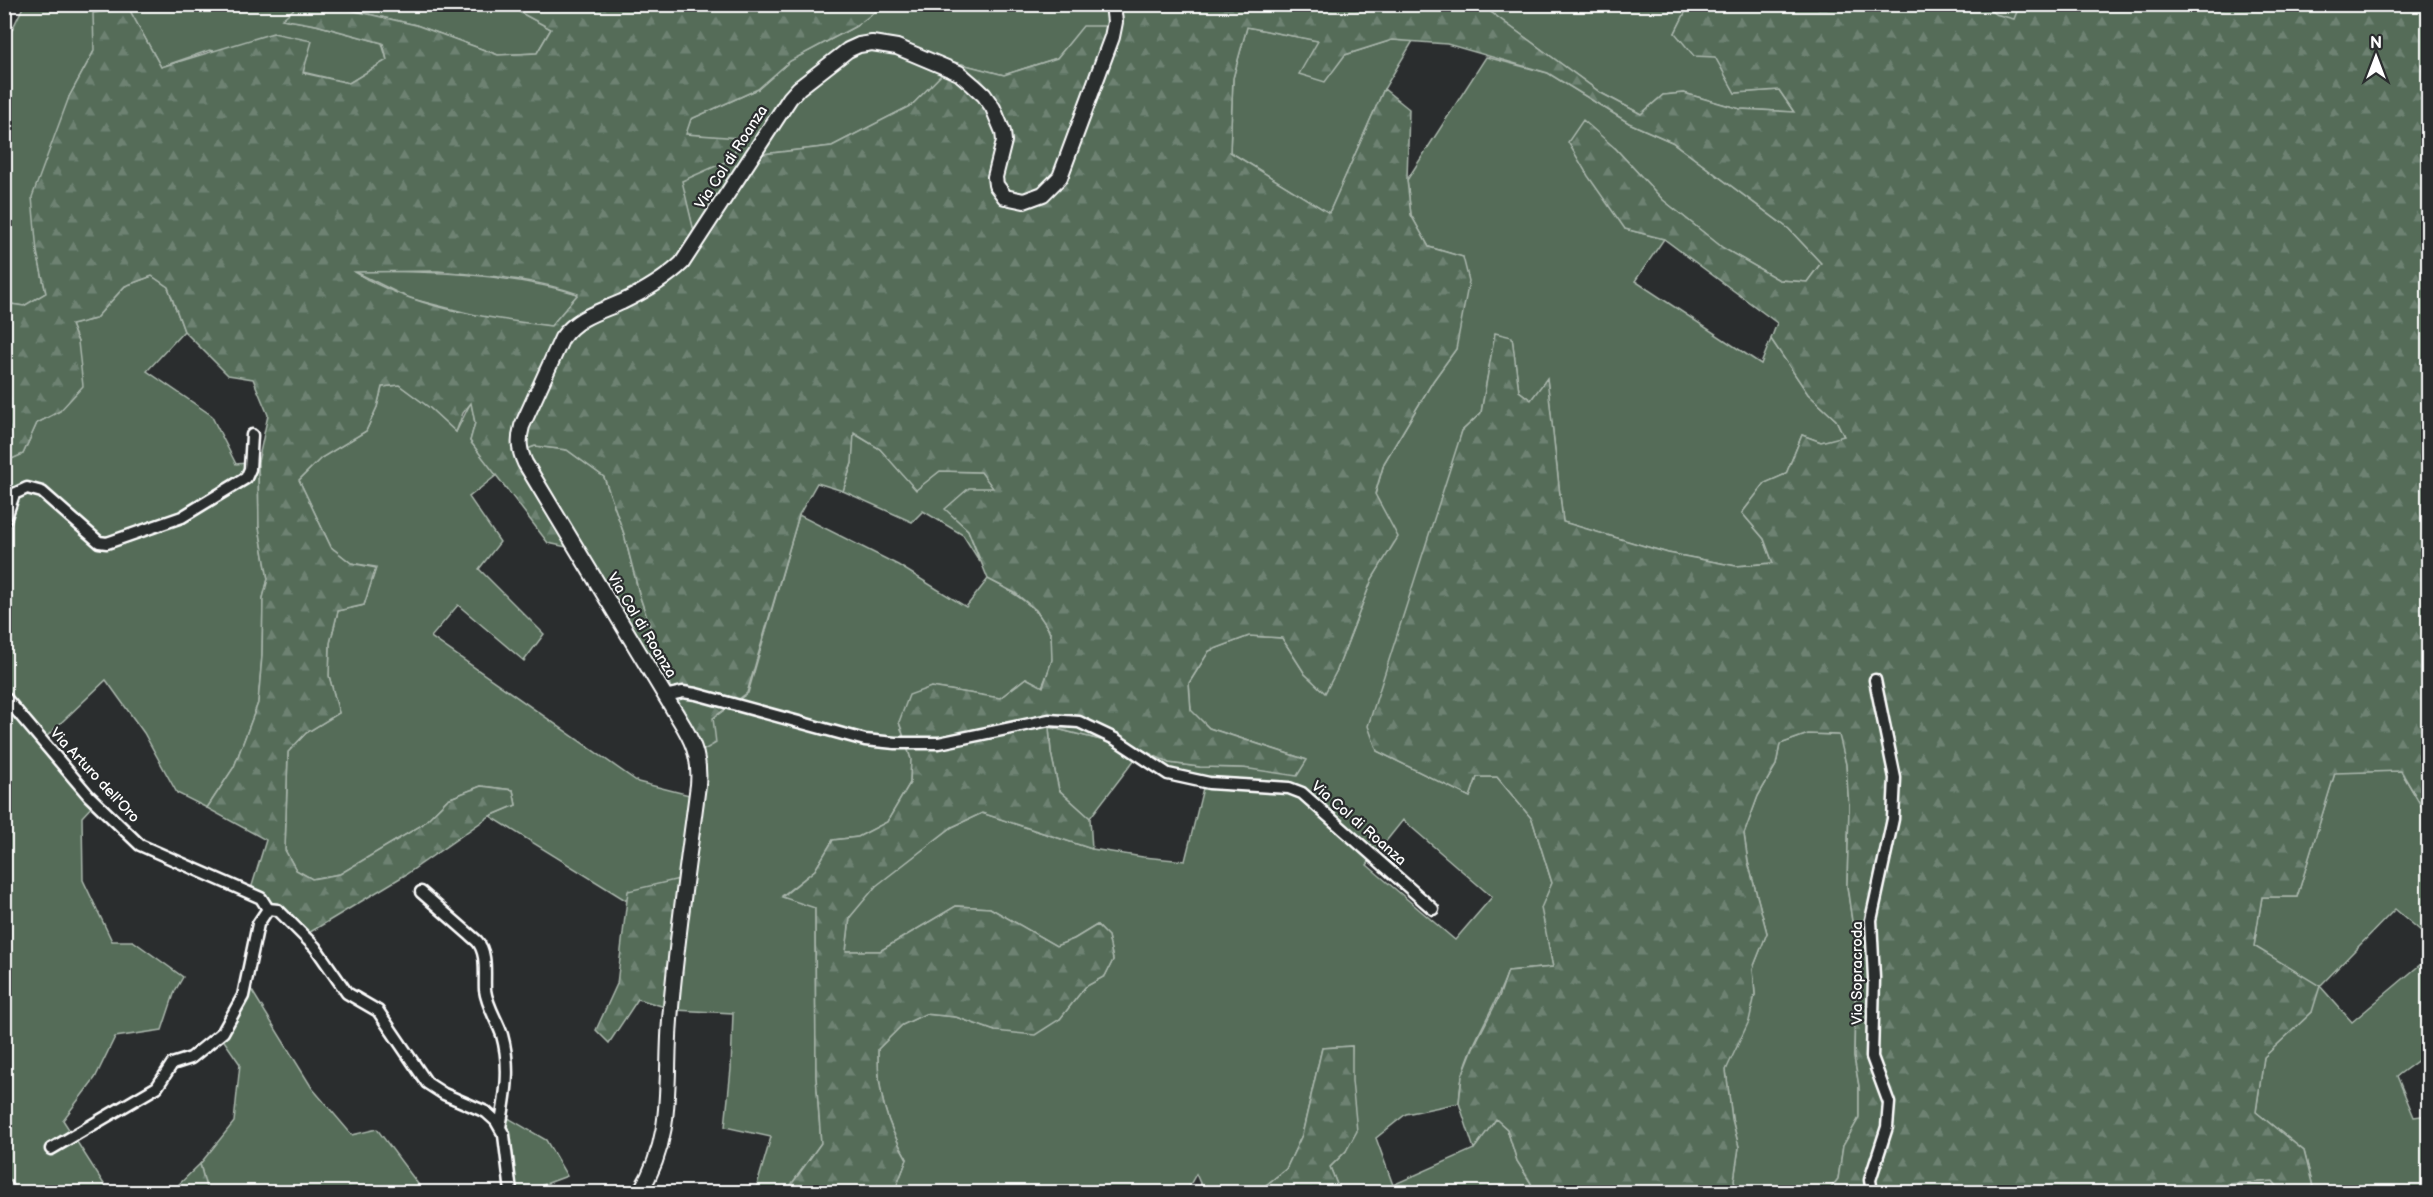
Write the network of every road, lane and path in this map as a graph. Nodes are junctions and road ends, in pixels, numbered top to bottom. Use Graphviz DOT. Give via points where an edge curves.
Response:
graph roads {
  1 [pos="1113,4"];
  2 [pos="252,435"];
  3 [pos="4,523"];
  4 [pos="1875,680"];
  5 [pos="4,696"];
  6 [pos="665,696"];
  7 [pos="421,892"];
  8 [pos="268,909"];
  9 [pos="1433,909"];
  10 [pos="500,1127"];
  11 [pos="51,1149"];
  12 [pos="511,1192"];
  13 [pos="640,1192"];
  14 [pos="1872,1192"];
  1 -- 6 [label="street, Via Col di Roanza" via="1112,37 1069,157 1060,177 1043,194 1024,201 999,192 995,177 1003,132 993,108 973,85 959,74 909,51 885,44 859,45 838,56 790,98 673,272 575,322 562,338 522,426 519,450"];
  2 -- 3 [label="street" via="246,478 166,524 107,543 99,542 42,492 27,488 14,494"];
  4 -- 14 [label="street, Via Sopracroda" via="1894,778 1893,819 1871,920 1872,1057 1888,1103 1887,1127 1870,1180"];
  5 -- 8 [label="street, Via Arturo dell'Oro" via="89,796 140,845 261,898"];
  6 -- 9 [label="street, Via Col di Roanza" via="696,694 865,740 895,742 939,742 1050,720 1078,722 1115,739 1168,774 1187,780 1289,788 1302,793"];
  6 -- 13 [label="street, Via Col di Roanza" via="695,748 699,772 670,1021 666,1126 654,1167"];
  7 -- 10 [label="street" via="482,948 486,992 508,1066"];
  8 -- 10 [label="street, Via Arturo dell'Oro" via="278,910 315,947 346,993 378,1011 427,1083 444,1095 486,1112"];
  8 -- 11 [label="street" via="258,924 243,996 223,1032 191,1058 172,1064 157,1086"];
  10 -- 12 [label="street"];
}
